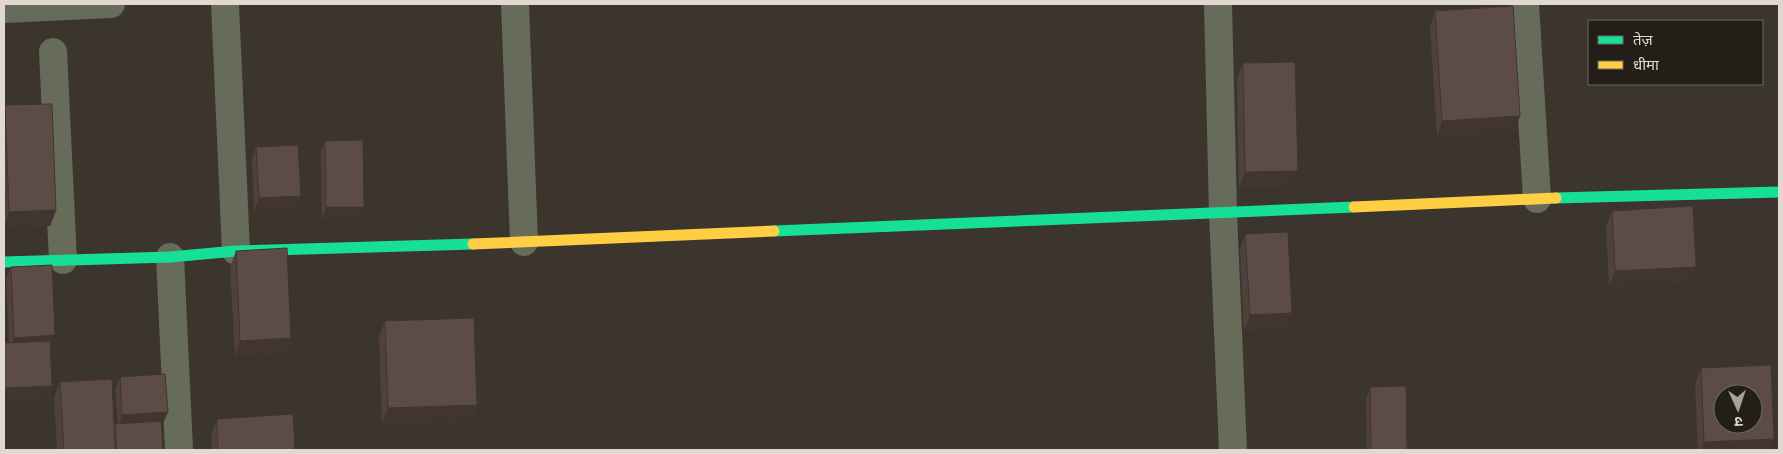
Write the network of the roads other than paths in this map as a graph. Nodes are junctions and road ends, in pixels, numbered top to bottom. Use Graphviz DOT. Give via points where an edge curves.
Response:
graph roads {
  1 [pos="111,4"];
  2 [pos="225,4"];
  3 [pos="515,4"];
  4 [pos="1218,4"];
  5 [pos="1525,4"];
  6 [pos="4,9"];
  7 [pos="53,52"];
  8 [pos="1779,192"];
  9 [pos="1537,200"];
  10 [pos="1223,213"];
  11 [pos="524,242"];
  12 [pos="236,251"];
  13 [pos="170,257"];
  14 [pos="64,260"];
  15 [pos="4,262"];
  16 [pos="179,450"];
  17 [pos="1233,450"];
  1 -- 6 [label="street"];
  2 -- 12 [label="street"];
  3 -- 11 [label="street"];
  4 -- 10 [label="street"];
  5 -- 9 [label="street"];
  7 -- 14 [label="street"];
  8 -- 9 [label="street"];
  9 -- 10 [label="street"];
  10 -- 11 [label="street"];
  10 -- 17 [label="street"];
  11 -- 12 [label="street"];
  12 -- 13 [label="street"];
  13 -- 14 [label="street"];
  13 -- 16 [label="street"];
  14 -- 15 [label="street"];
}
